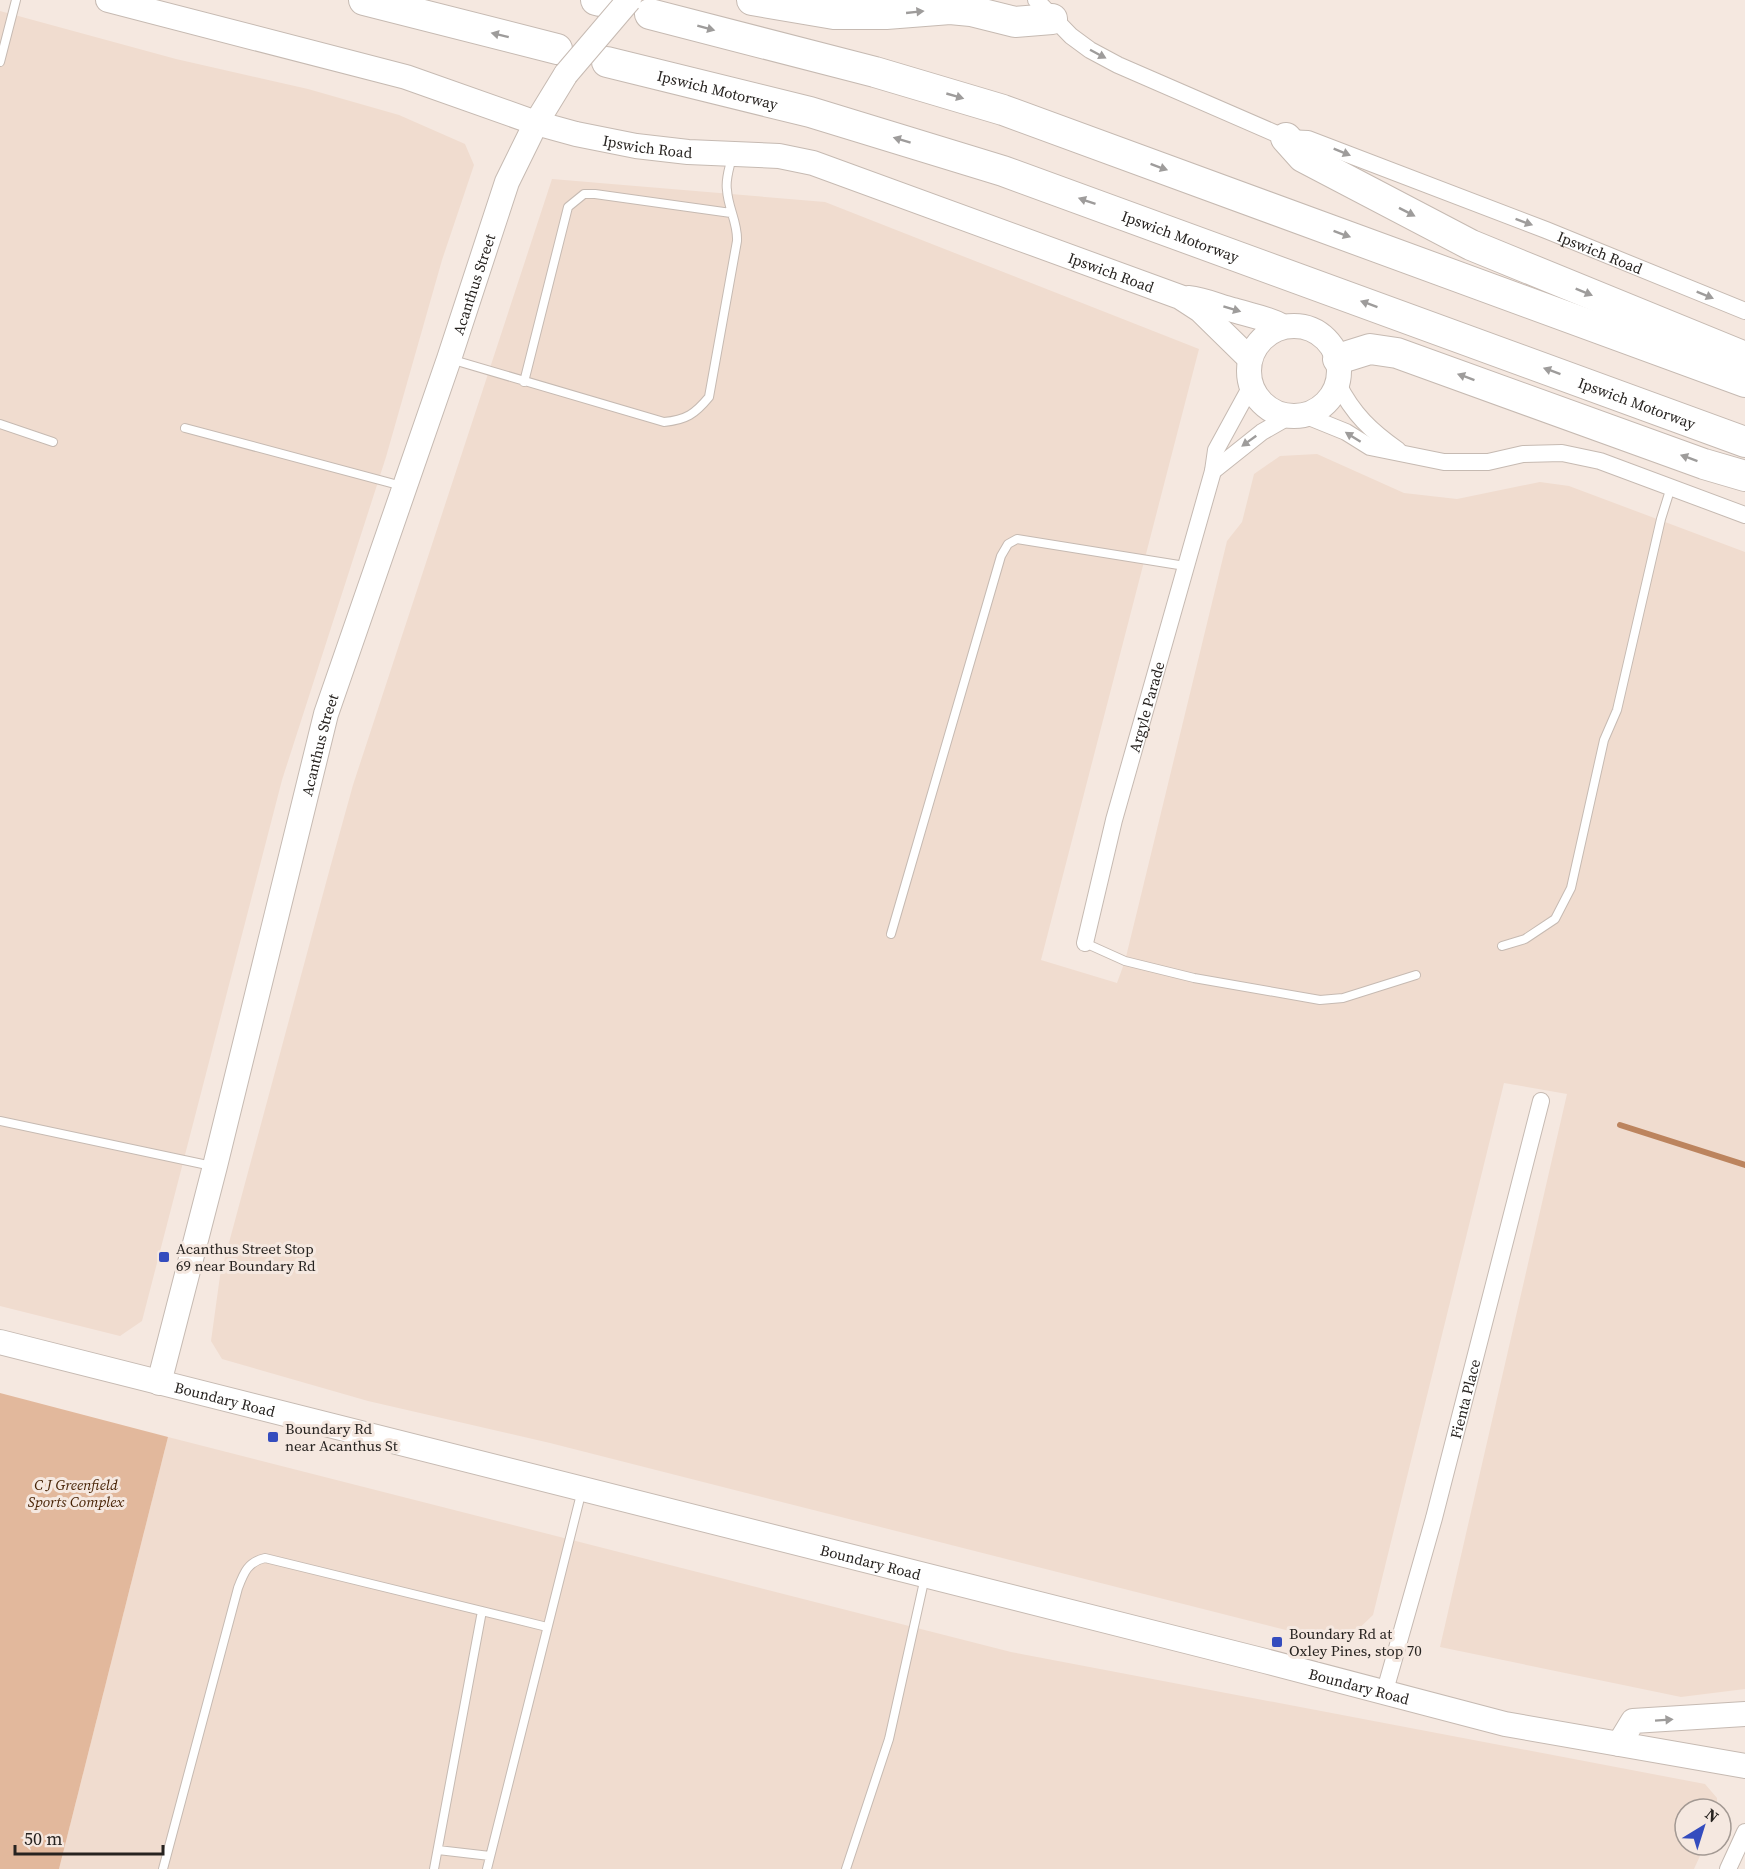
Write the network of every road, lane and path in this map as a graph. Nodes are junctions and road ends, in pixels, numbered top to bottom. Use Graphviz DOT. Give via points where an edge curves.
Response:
graph roads {
  1 [pos="16,0"];
  2 [pos="108,0"];
  3 [pos="364,0"];
  4 [pos="752,0"];
  5 [pos="639,7"];
  6 [pos="869,7"];
  7 [pos="1044,9"];
  8 [pos="561,61"];
  9 [pos="0,62"];
  10 [pos="607,62"];
  11 [pos="536,123"];
  12 [pos="1286,138"];
  13 [pos="732,152"];
  14 [pos="731,213"];
  15 [pos="1180,297"];
  16 [pos="1745,311"];
  17 [pos="1282,326"];
  18 [pos="1745,357"];
  19 [pos="449,359"];
  20 [pos="1250,359"];
  21 [pos="1338,372"];
  22 [pos="524,381"];
  23 [pos="1745,382"];
  24 [pos="1251,386"];
  25 [pos="1297,416"];
  26 [pos="0,424"];
  27 [pos="185,428"];
  28 [pos="53,442"];
  29 [pos="1745,442"];
  30 [pos="1404,454"];
  31 [pos="1213,471"];
  32 [pos="1745,476"];
  33 [pos="404,486"];
  34 [pos="1671,487"];
  35 [pos="1745,515"];
  36 [pos="1185,566"];
  37 [pos="891,934"];
  38 [pos="1085,943"];
  39 [pos="1502,946"];
  40 [pos="1416,975"];
  41 [pos="1541,1101"];
  42 [pos="0,1120"];
  43 [pos="215,1166"];
  44 [pos="0,1342"];
  45 [pos="159,1383"];
  46 [pos="582,1490"];
  47 [pos="925,1577"];
  48 [pos="482,1611"];
  49 [pos="547,1628"];
  50 [pos="1384,1694"];
  51 [pos="1745,1714"];
  52 [pos="1619,1744"];
  53 [pos="1745,1766"];
  54 [pos="1745,1832"];
  55 [pos="438,1850"];
  56 [pos="490,1856"];
  57 [pos="163,1869"];
  58 [pos="434,1869"];
  59 [pos="487,1869"];
  60 [pos="846,1869"];
  61 [pos="1728,1869"];
  1 -- 9 [label="lane"];
  2 -- 11 [label="street, Ipswich Road" via="406,77"];
  8 -- 3 [label="highway, one-way"];
  4 -- 6 [label="highway" via="811,10"];
  5 -- 8 [label="street, Acanthus Street, bridge"];
  5 -- 23 [label="highway, one-way" via="1003,110"];
  6 -- 7 [label="highway, one-way" via="971,11 1014,22"];
  7 -- 12 [label="street, Ipswich Road, one-way" via="1090,50"];
  8 -- 11 [label="street, Acanthus Street"];
  29 -- 10 [label="highway, Ipswich Motorway, one-way" via="1003,171 810,112"];
  11 -- 13 [label="street, Ipswich Road" via="636,146"];
  11 -- 19 [label="street, Acanthus Street" via="507,182"];
  12 -- 16 [label="street, Ipswich Road, one-way" via="1308,139"];
  12 -- 18 [label="highway, one-way" via="1303,157 1471,245"];
  13 -- 14 [label="lane" via="726,187"];
  13 -- 15 [label="street, Ipswich Road" via="779,156 835,170"];
  14 -- 22 [label="lane" via="595,194 576,198 568,207"];
  14 -- 22 [label="lane" via="738,227 737,241 709,397 697,412 683,421 664,422"];
  15 -- 17 [label="street, Ipswich Road, one-way" via="1261,316"];
  15 -- 20 [label="street, Ipswich Road" via="1200,310"];
  17 -- 20 [label="street" via="1262,338"];
  17 -- 21 [label="street" via="1311,328 1323,335 1333,346"];
  19 -- 22 [label="lane"];
  19 -- 33 [label="street, Acanthus Street"];
  20 -- 24 [label="street"];
  21 -- 25 [label="street" via="1325,405"];
  21 -- 30 [label="street" via="1349,406 1364,424"];
  32 -- 21 [label="highway, one-way" via="1397,353 1370,349"];
  24 -- 25 [label="street" via="1266,407"];
  24 -- 31 [label="street, Argyle Parade" via="1216,450"];
  30 -- 25 [label="street, one-way" via="1370,447 1346,432"];
  25 -- 31 [label="street, one-way" via="1262,432"];
  26 -- 28 [label="lane"];
  27 -- 33 [label="lane"];
  30 -- 34 [label="street" via="1444,462 1488,462 1523,454 1562,453 1600,461"];
  31 -- 36 [label="street, Argyle Parade"];
  33 -- 43 [label="street, Acanthus Street" via="326,714"];
  34 -- 35 [label="street"];
  34 -- 39 [label="lane" via="1617,710 1604,740 1571,888 1556,918 1525,939"];
  36 -- 37 [label="lane" via="1017,539 1008,544 1001,556"];
  36 -- 38 [label="street, Argyle Parade" via="1114,820"];
  38 -- 40 [label="lane" via="1136,964 1320,1000 1343,998"];
  41 -- 50 [label="street, Fienta Place" via="1434,1518"];
  42 -- 43 [label="lane"];
  43 -- 45 [label="street, Acanthus Street"];
  44 -- 45 [label="street, Boundary Road"];
  45 -- 46 [label="street, Boundary Road"];
  46 -- 47 [label="street, Boundary Road"];
  46 -- 49 [label="lane"];
  47 -- 50 [label="street, Boundary Road"];
  47 -- 60 [label="lane" via="889,1739"];
  48 -- 49 [label="lane"];
  48 -- 55 [label="lane"];
  48 -- 57 [label="lane" via="265,1558 254,1561 244,1571 238,1588"];
  49 -- 56 [label="lane"];
  50 -- 52 [label="street, Boundary Road" via="1505,1724"];
  52 -- 51 [label="street, one-way" via="1633,1721"];
  52 -- 53 [label="street, Boundary Road"];
  54 -- 61 [label="street"];
  55 -- 56 [label="lane"];
  55 -- 58 [label="lane"];
  56 -- 59 [label="lane"];
}
